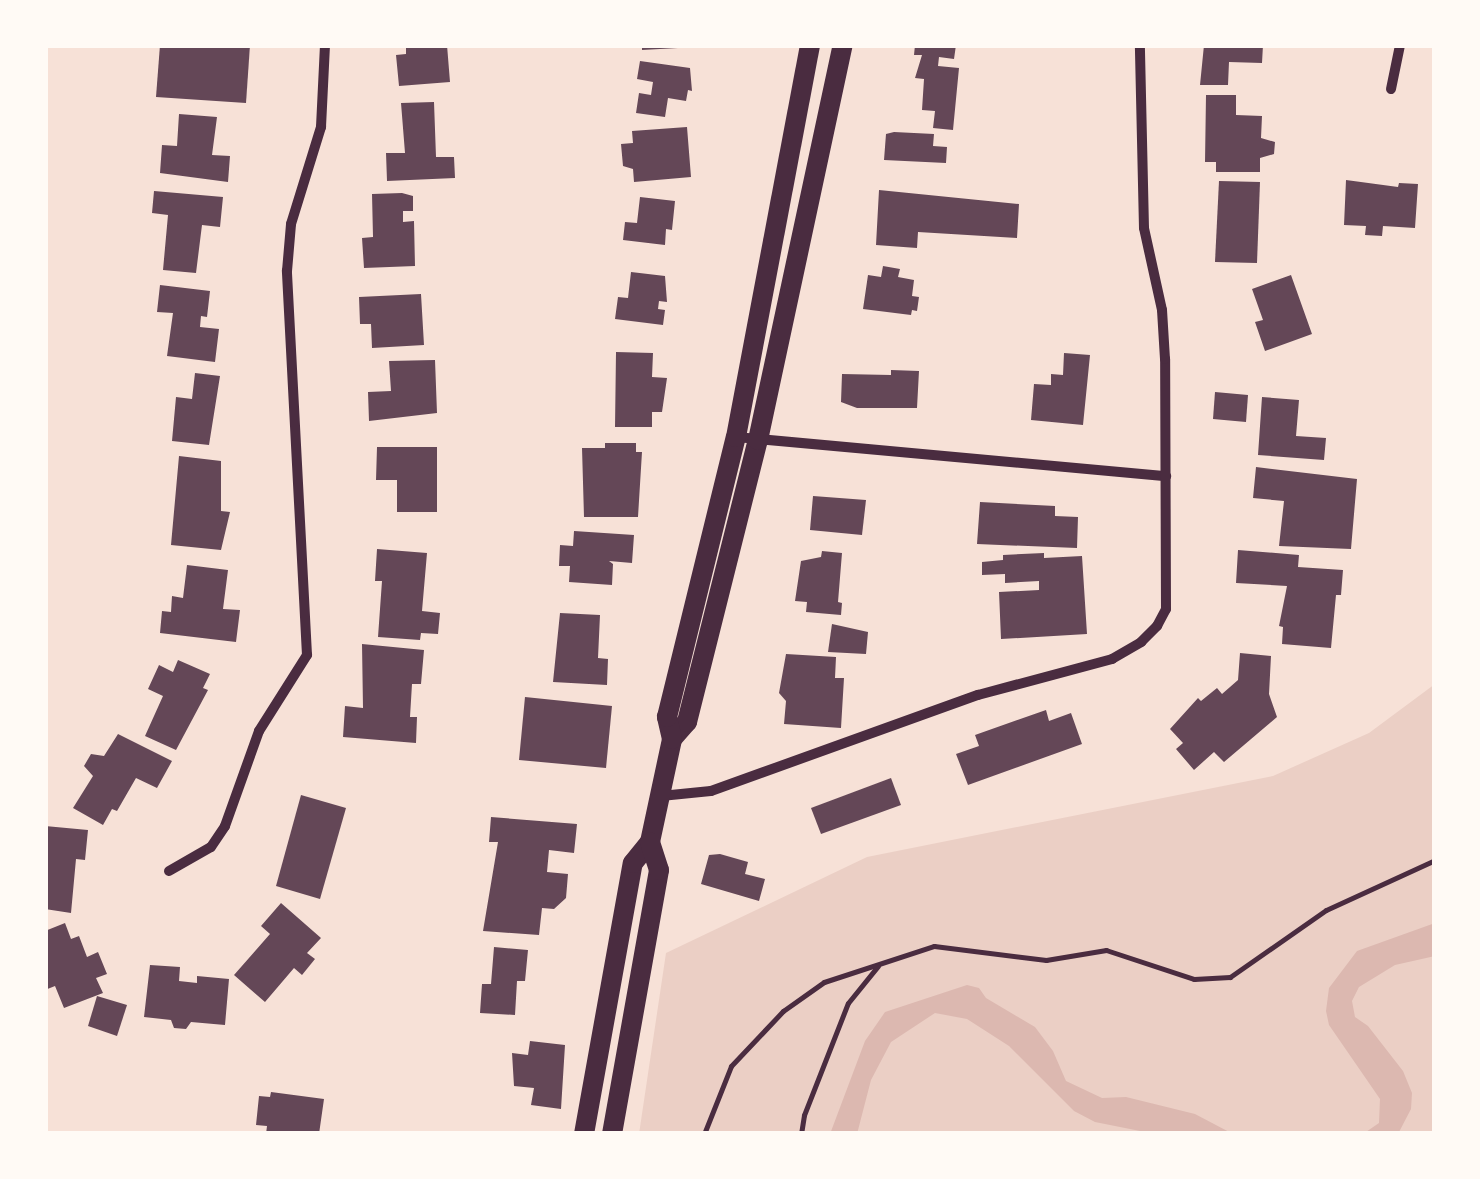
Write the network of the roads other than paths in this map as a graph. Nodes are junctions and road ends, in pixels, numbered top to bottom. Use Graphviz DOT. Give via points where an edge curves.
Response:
graph roads {
  1 [pos="325,45"];
  2 [pos="810,45"];
  3 [pos="843,45"];
  4 [pos="1140,45"];
  5 [pos="1400,45"];
  6 [pos="1391,89"];
  7 [pos="736,438"];
  8 [pos="758,440"];
  9 [pos="1166,476"];
  10 [pos="672,739"];
  11 [pos="660,796"];
  12 [pos="650,842"];
  13 [pos="169,872"];
  14 [pos="584,1134"];
  15 [pos="612,1134"];
  1 -- 13 [label="street" via="321,127 291,224 286,270 307,655 259,731 212,847"];
  2 -- 7 [label="main road"];
  3 -- 8 [label="main road"];
  4 -- 9 [label="street" via="1144,228 1162,310"];
  5 -- 6 [label="street"];
  7 -- 8 [label="street"];
  7 -- 10 [label="main road" via="667,717"];
  8 -- 9 [label="street"];
  8 -- 10 [label="main road" via="687,722"];
  9 -- 11 [label="street" via="1166,608 1141,642 1112,659 978,695 711,791"];
  10 -- 11 [label="main road"];
  11 -- 12 [label="main road"];
  12 -- 14 [label="main road" via="633,863"];
  12 -- 15 [label="main road" via="659,870"];
}
